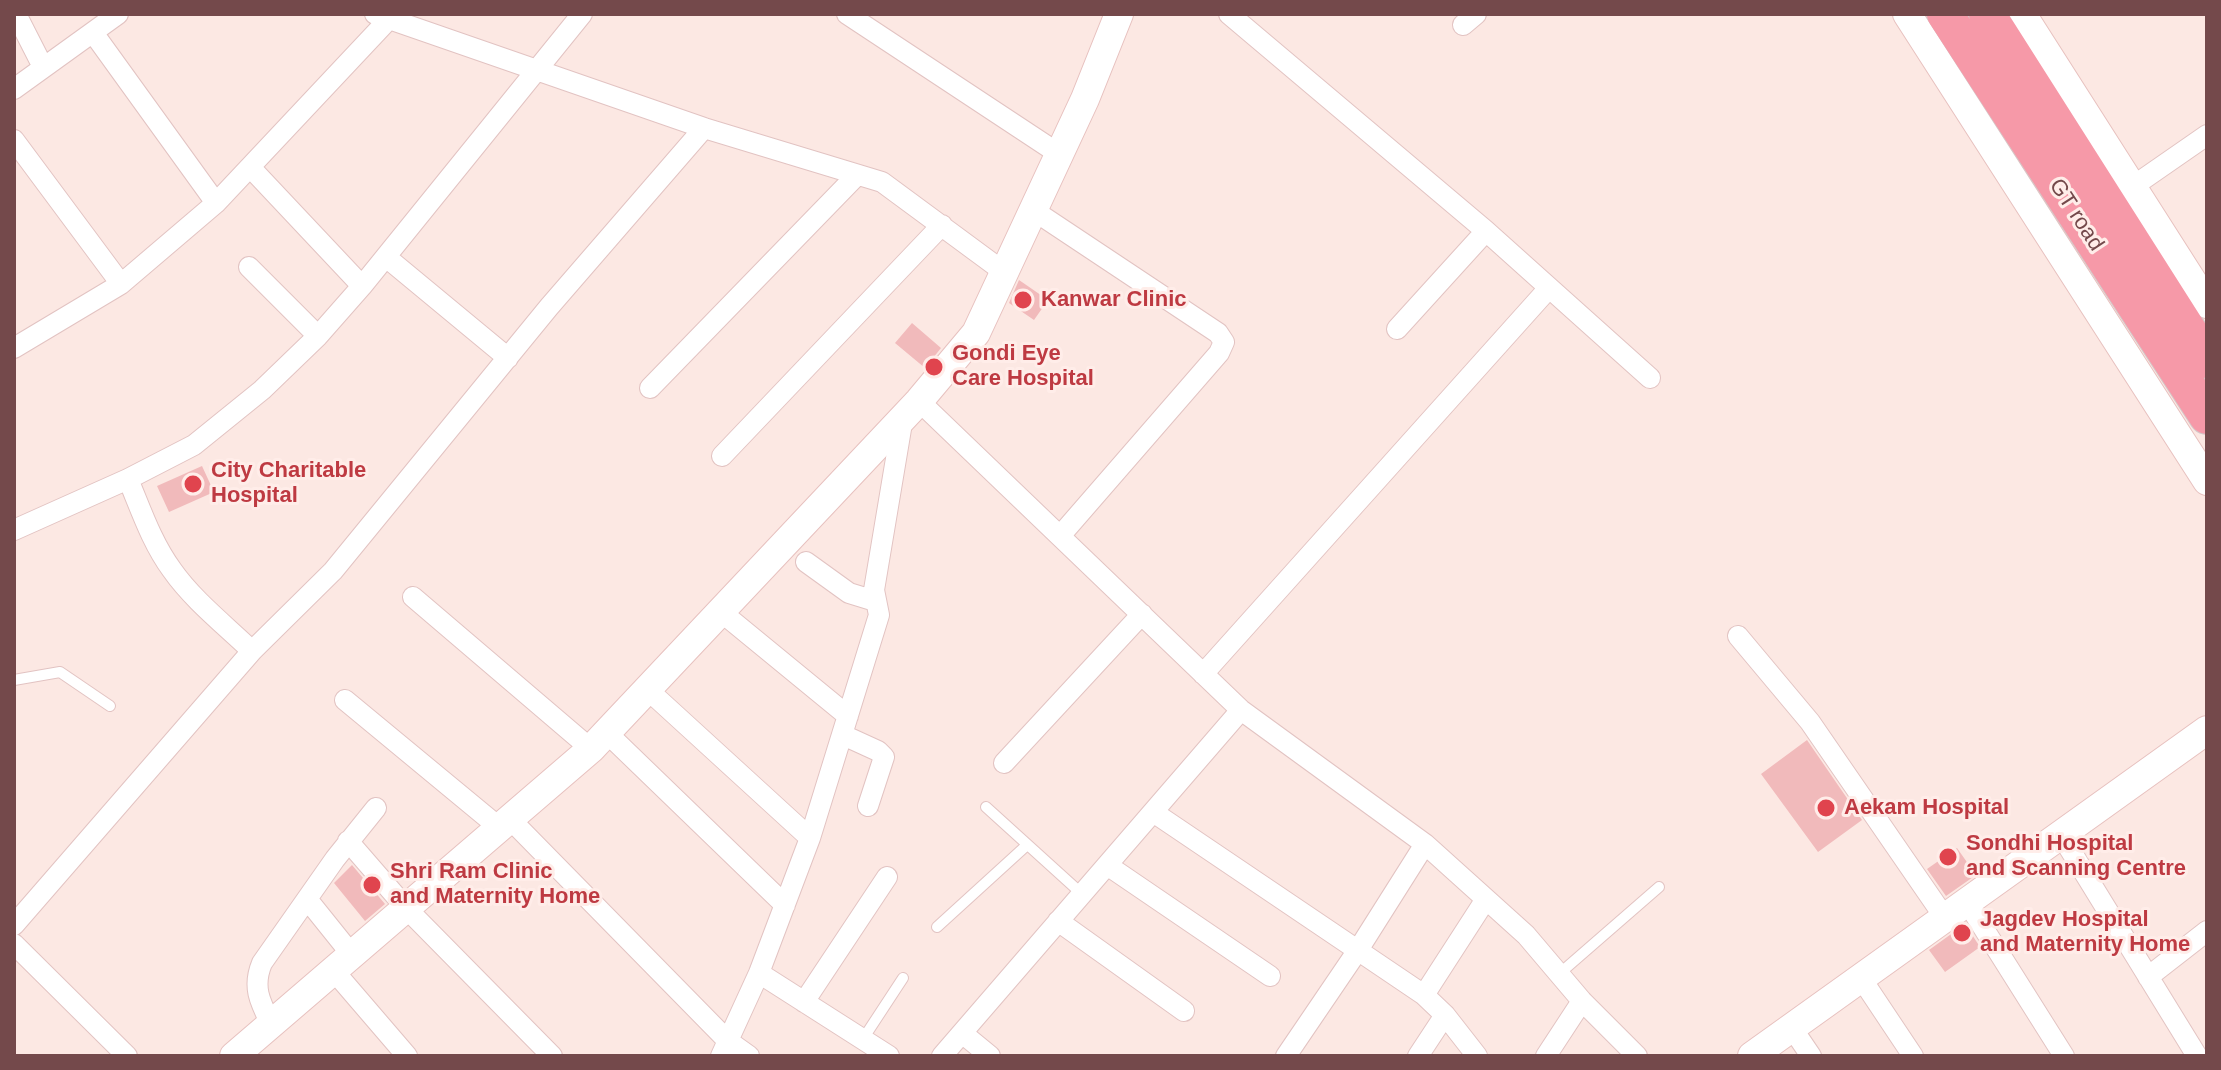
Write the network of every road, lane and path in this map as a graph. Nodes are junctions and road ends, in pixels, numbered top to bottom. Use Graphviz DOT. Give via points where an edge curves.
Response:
graph roads {
  1 [pos="16,14"];
  2 [pos="118,14"];
  3 [pos="582,14"];
  4 [pos="847,14"];
  5 [pos="1119,14"];
  6 [pos="1229,14"];
  7 [pos="1907,14"];
  8 [pos="1945,14"];
  9 [pos="1987,14"];
  10 [pos="2022,14"];
  11 [pos="396,18"];
  12 [pos="94,34"];
  13 [pos="43,67"];
  14 [pos="539,69"];
  15 [pos="14,89"];
  16 [pos="704,128"];
  17 [pos="2207,135"];
  18 [pos="14,140"];
  19 [pos="1059,154"];
  20 [pos="250,167"];
  21 [pos="857,175"];
  22 [pos="2132,187"];
  23 [pos="216,203"];
  24 [pos="1033,210"];
  25 [pos="942,225"];
  26 [pos="1486,231"];
  27 [pos="386,257"];
  28 [pos="249,267"];
  29 [pos="1004,272"];
  30 [pos="121,284"];
  31 [pos="362,286"];
  32 [pos="1549,288"];
  33 [pos="2207,304"];
  34 [pos="1397,329"];
  35 [pos="318,336"];
  36 [pos="14,348"];
  37 [pos="508,358"];
  38 [pos="2207,360"];
  39 [pos="1650,378"];
  40 [pos="650,388"];
  41 [pos="2199,404"];
  42 [pos="911,409"];
  43 [pos="722,456"];
  44 [pos="128,479"];
  45 [pos="2207,481"];
  46 [pos="14,530"];
  47 [pos="1060,536"];
  48 [pos="806,562"];
  49 [pos="413,597"];
  50 [pos="875,601"];
  51 [pos="720,611"];
  52 [pos="1142,614"];
  53 [pos="1738,636"];
  54 [pos="252,651"];
  55 [pos="1203,674"];
  56 [pos="14,680"];
  57 [pos="647,689"];
  58 [pos="345,700"];
  59 [pos="110,706"];
  60 [pos="1241,710"];
  61 [pos="846,726"];
  62 [pos="2207,730"];
  63 [pos="599,741"];
  64 [pos="1004,763"];
  65 [pos="868,806"];
  66 [pos="986,807"];
  67 [pos="376,808"];
  68 [pos="1153,812"];
  69 [pos="506,824"];
  70 [pos="2061,835"];
  71 [pos="810,838"];
  72 [pos="348,841"];
  73 [pos="1425,844"];
  74 [pos="1027,845"];
  75 [pos="1107,865"];
  76 [pos="887,877"];
  77 [pos="1659,887"];
  78 [pos="1082,894"];
  79 [pos="307,899"];
  80 [pos="1486,899"];
  81 [pos="785,905"];
  82 [pos="407,909"];
  83 [pos="1956,910"];
  84 [pos="1058,921"];
  85 [pos="14,925"];
  86 [pos="937,927"];
  87 [pos="2207,931"];
  88 [pos="14,944"];
  89 [pos="1358,950"];
  90 [pos="343,963"];
  91 [pos="759,973"];
  92 [pos="1559,974"];
  93 [pos="1270,976"];
  94 [pos="2148,977"];
  95 [pos="903,978"];
  96 [pos="1861,978"];
  97 [pos="1424,995"];
  98 [pos="1582,1001"];
  99 [pos="804,1002"];
  100 [pos="1184,1011"];
  101 [pos="1445,1015"];
  102 [pos="271,1024"];
  103 [pos="1792,1028"];
  104 [pos="962,1033"];
  105 [pos="863,1039"];
  106 [pos="725,1048"];
  107 [pos="2207,1051"];
  108 [pos="127,1056"];
  109 [pos="234,1056"];
  110 [pos="407,1056"];
  111 [pos="552,1056"];
  112 [pos="749,1056"];
  113 [pos="889,1056"];
  114 [pos="942,1056"];
  115 [pos="990,1056"];
  116 [pos="1286,1056"];
  117 [pos="1418,1056"];
  118 [pos="1477,1056"];
  119 [pos="1546,1056"];
  120 [pos="1637,1056"];
  121 [pos="1752,1056"];
  122 [pos="1811,1056"];
  123 [pos="1913,1056"];
  124 [pos="2064,1056"];
  125 [pos="2198,1056"];
  1 -- 13 [label="street"];
  2 -- 12 [label="street"];
  3 -- 14 [label="street"];
  4 -- 19 [label="street"];
  5 -- 19 [label="street"];
  6 -- 26 [label="street"];
  7 -- 45 [label="street"];
  8 -- 41 [label="highway, GT road"];
  9 -- 38 [label="highway, GT road"];
  10 -- 22 [label="street"];
  11 -- 14 [label="street"];
  11 -- 20 [label="street"];
  12 -- 13 [label="street"];
  12 -- 23 [label="street"];
  13 -- 15 [label="street"];
  14 -- 16 [label="street"];
  14 -- 27 [label="street"];
  16 -- 21 [label="street"];
  16 -- 37 [label="street"];
  17 -- 22 [label="street"];
  18 -- 30 [label="street"];
  19 -- 24 [label="street"];
  20 -- 23 [label="street"];
  20 -- 31 [label="street"];
  21 -- 25 [label="street" via="889,185"];
  21 -- 40 [label="street"];
  22 -- 33 [label="street"];
  23 -- 30 [label="street"];
  24 -- 29 [label="street"];
  24 -- 47 [label="street" via="1137,277 1224,342"];
  25 -- 29 [label="street"];
  25 -- 43 [label="street"];
  26 -- 32 [label="street"];
  26 -- 34 [label="street"];
  27 -- 31 [label="street"];
  27 -- 37 [label="street"];
  28 -- 35 [label="street"];
  29 -- 42 [label="street" via="976,333"];
  30 -- 36 [label="street"];
  31 -- 35 [label="street"];
  32 -- 39 [label="street"];
  32 -- 55 [label="street"];
  35 -- 44 [label="street" via="194,445"];
  37 -- 54 [label="street" via="333,571"];
  42 -- 47 [label="street"];
  42 -- 50 [label="street"];
  42 -- 51 [label="street"];
  44 -- 46 [label="street"];
  44 -- 54 [label="street" via="172,571"];
  47 -- 52 [label="street"];
  48 -- 50 [label="street" via="849,593"];
  49 -- 63 [label="street"];
  50 -- 61 [label="street" via="879,615"];
  51 -- 57 [label="street"];
  51 -- 61 [label="street"];
  52 -- 55 [label="street"];
  52 -- 64 [label="street"];
  53 -- 83 [label="street"];
  54 -- 85 [label="street"];
  55 -- 60 [label="street"];
  56 -- 59 [label="lane" via="60,672"];
  57 -- 63 [label="street"];
  57 -- 71 [label="street"];
  58 -- 69 [label="street"];
  60 -- 68 [label="street"];
  60 -- 73 [label="street"];
  61 -- 65 [label="street" via="884,757"];
  61 -- 71 [label="street"];
  62 -- 70 [label="street"];
  63 -- 69 [label="street"];
  63 -- 81 [label="street"];
  66 -- 74 [label="lane"];
  67 -- 72 [label="street"];
  68 -- 75 [label="street"];
  68 -- 89 [label="street"];
  69 -- 82 [label="street"];
  69 -- 106 [label="street"];
  70 -- 83 [label="street"];
  70 -- 94 [label="street"];
  71 -- 81 [label="street"];
  72 -- 79 [label="street"];
  72 -- 82 [label="street"];
  73 -- 80 [label="street"];
  73 -- 89 [label="street"];
  74 -- 78 [label="lane"];
  74 -- 86 [label="lane"];
  75 -- 78 [label="street"];
  75 -- 93 [label="street"];
  76 -- 99 [label="street"];
  77 -- 92 [label="lane"];
  78 -- 84 [label="street"];
  79 -- 90 [label="street"];
  79 -- 102 [label="street" via="257,976 260,1003"];
  80 -- 92 [label="street"];
  80 -- 97 [label="street"];
  81 -- 91 [label="street"];
  82 -- 90 [label="street"];
  82 -- 111 [label="street"];
  83 -- 96 [label="street"];
  83 -- 124 [label="street"];
  84 -- 100 [label="street"];
  84 -- 104 [label="street"];
  87 -- 94 [label="street"];
  88 -- 108 [label="street"];
  89 -- 97 [label="street"];
  89 -- 116 [label="street"];
  90 -- 102 [label="street"];
  90 -- 110 [label="street"];
  91 -- 99 [label="street"];
  91 -- 106 [label="street"];
  92 -- 98 [label="street"];
  94 -- 125 [label="street"];
  95 -- 105 [label="lane"];
  96 -- 103 [label="street"];
  96 -- 123 [label="street"];
  97 -- 101 [label="street"];
  98 -- 119 [label="street"];
  98 -- 120 [label="street"];
  99 -- 105 [label="street"];
  101 -- 117 [label="street"];
  101 -- 118 [label="street"];
  102 -- 109 [label="street"];
  103 -- 121 [label="street"];
  103 -- 122 [label="street"];
  104 -- 114 [label="street"];
  104 -- 115 [label="street"];
  105 -- 113 [label="street"];
  106 -- 112 [label="street"];
  107 -- 125 [label="street"];
}
